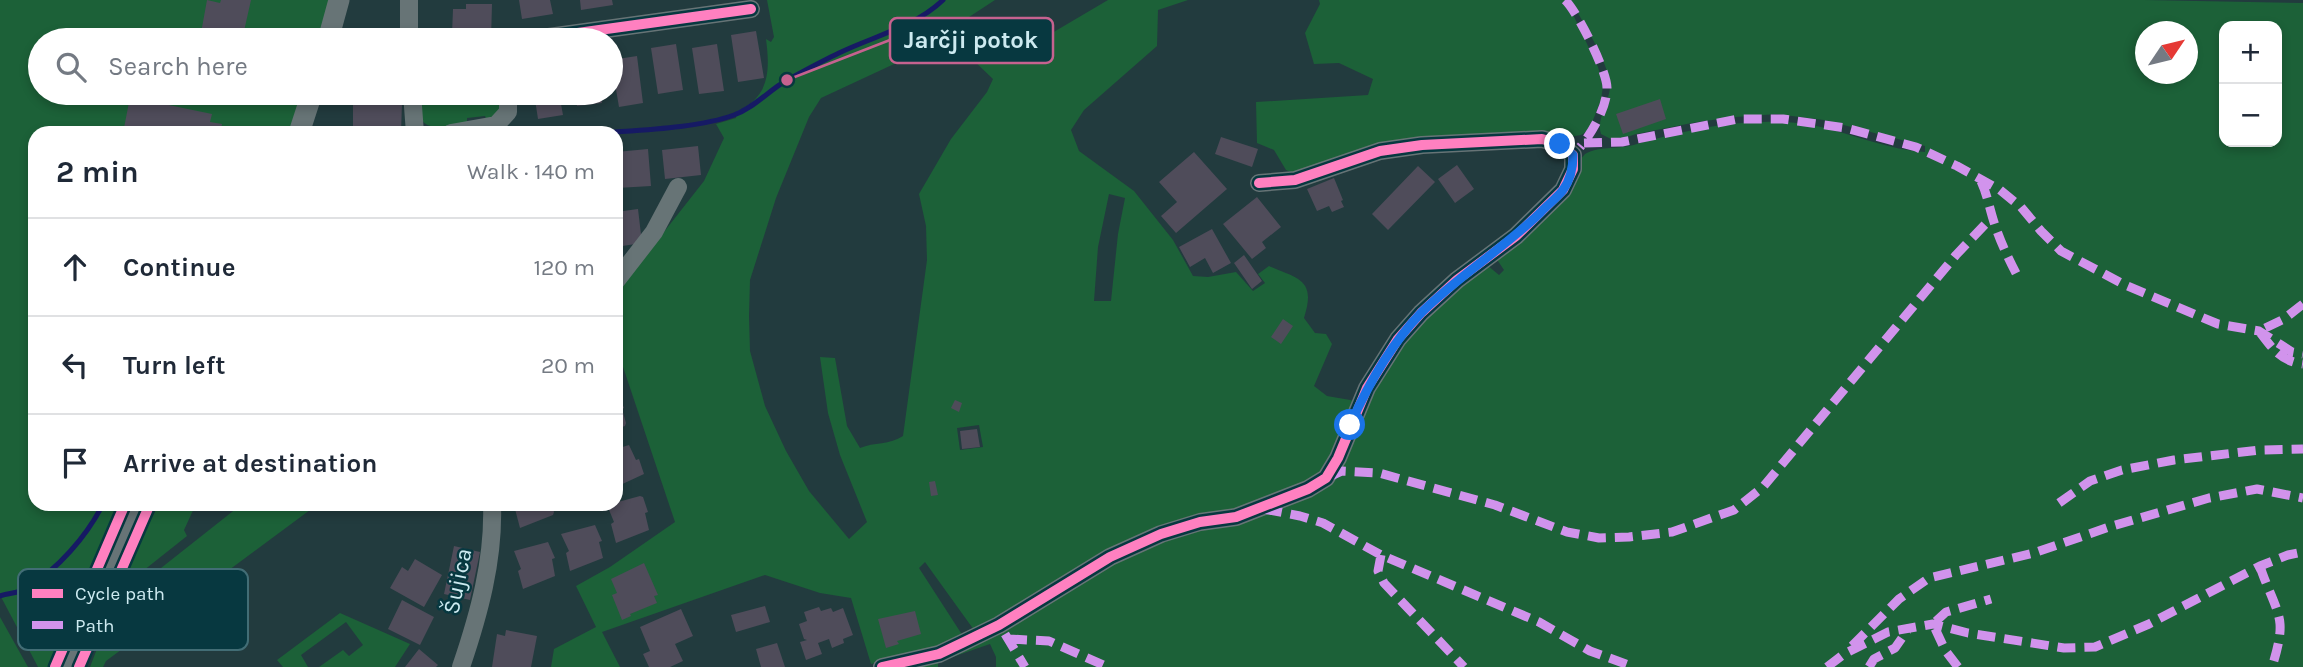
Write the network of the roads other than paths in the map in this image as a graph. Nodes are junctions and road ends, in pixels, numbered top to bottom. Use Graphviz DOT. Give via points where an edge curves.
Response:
graph roads {
  1 [pos="339,0"];
  2 [pos="409,0"];
  3 [pos="751,9"];
  4 [pos="331,28"];
  5 [pos="409,28"];
  6 [pos="614,28"];
  7 [pos="308,105"];
  8 [pos="412,105"];
  9 [pos="508,105"];
  10 [pos="301,126"];
  11 [pos="414,126"];
  12 [pos="490,126"];
  13 [pos="1259,183"];
  14 [pos="678,187"];
  15 [pos="623,272"];
  16 [pos="135,511"];
  17 [pos="492,511"];
  18 [pos="110,569"];
  19 [pos="75,650"];
  20 [pos="68,667"];
  21 [pos="461,667"];
  22 [pos="882,667"];
  1 -- 4 [label="street"];
  2 -- 5 [label="street"];
  3 -- 6 [label="street"];
  7 -- 10 [label="street"];
  8 -- 11 [label="street"];
  9 -- 12 [label="street" via="508,112"];
  13 -- 22 [label="street" via="1295,180 1380,151 1422,145 1542,139 1560,144 1573,155 1573,169 1563,190 1516,236 1457,280 1398,339 1367,388 1326,478 1236,517 1161,534 1110,557 999,625 939,654"];
  14 -- 15 [label="street" via="654,232"];
  16 -- 18 [label="street"];
  17 -- 21 [label="street, Šujica" via="493,533 477,619"];
  19 -- 20 [label="street"];
}
